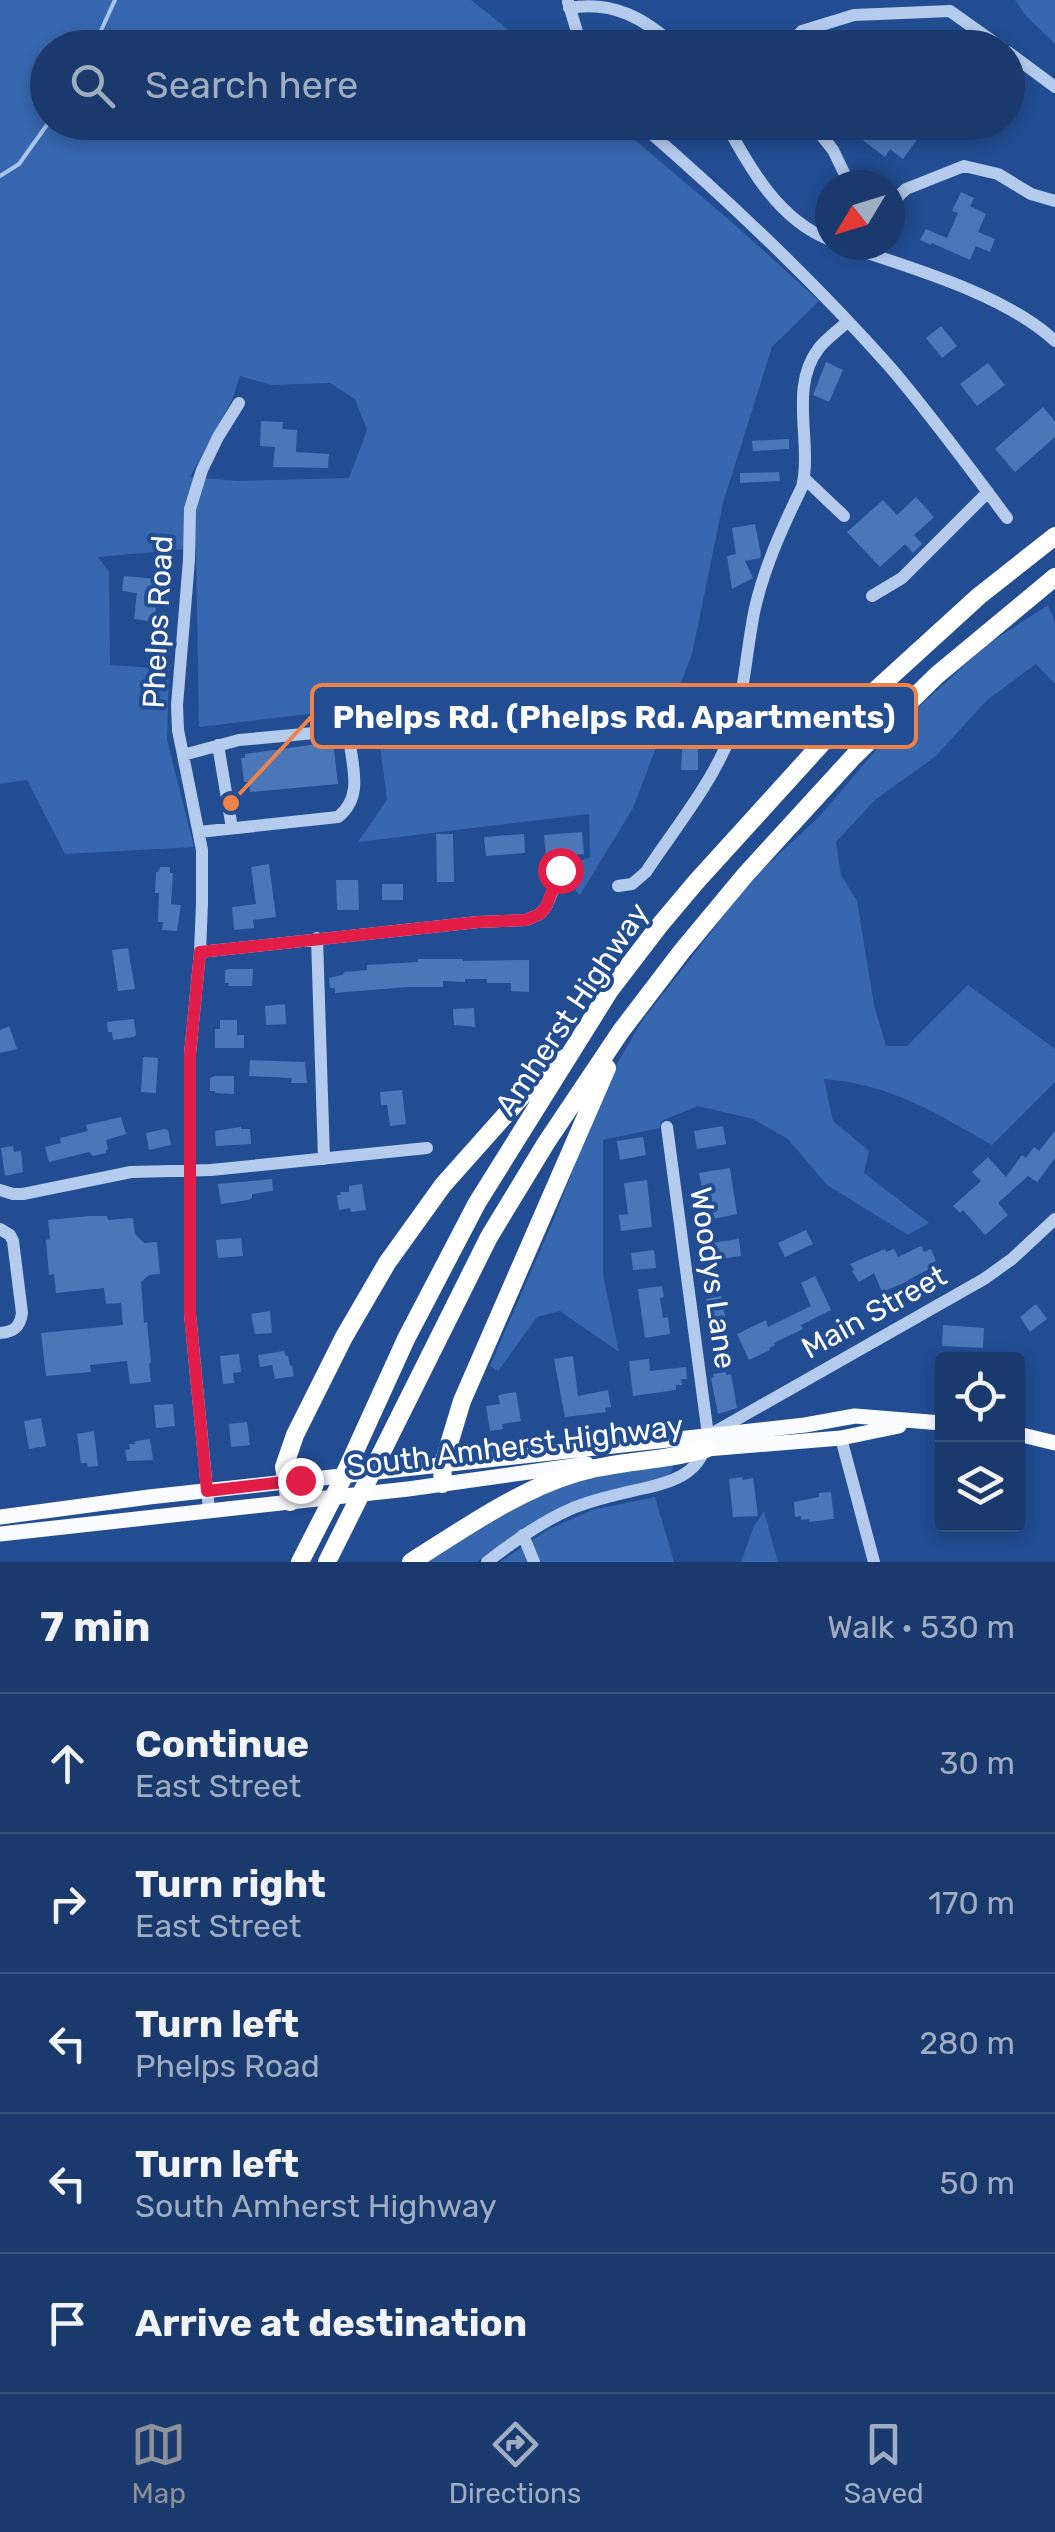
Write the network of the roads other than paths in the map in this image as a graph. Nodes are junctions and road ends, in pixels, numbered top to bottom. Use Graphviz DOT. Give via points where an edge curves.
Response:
graph roads {
  1 [pos="568,4"];
  2 [pos="576,30"];
  3 [pos="658,30"];
  4 [pos="808,30"];
  5 [pos="976,30"];
  6 [pos="1025,66"];
  7 [pos="1055,88"];
  8 [pos="658,140"];
  9 [pos="736,140"];
  10 [pos="826,140"];
  11 [pos="843,170"];
  12 [pos="905,190"];
  13 [pos="1055,200"];
  14 [pos="815,233"];
  15 [pos="890,260"];
  16 [pos="848,321"];
  17 [pos="1055,341"];
  18 [pos="239,403"];
  19 [pos="804,478"];
  20 [pos="988,492"];
  21 [pos="844,516"];
  22 [pos="1007,518"];
  23 [pos="1055,536"];
  24 [pos="1055,576"];
  25 [pos="872,596"];
  26 [pos="218,745"];
  27 [pos="182,755"];
  28 [pos="232,828"];
  29 [pos="199,832"];
  30 [pos="560,870"];
  31 [pos="618,886"];
  32 [pos="317,938"];
  33 [pos="200,952"];
  34 [pos="610,990"];
  35 [pos="653,990"];
  36 [pos="668,1127"];
  37 [pos="427,1148"];
  38 [pos="324,1159"];
  39 [pos="190,1170"];
  40 [pos="0,1190"];
  41 [pos="1055,1219"];
  42 [pos="0,1230"];
  43 [pos="0,1334"];
  44 [pos="917,1422"];
  45 [pos="935,1423"];
  46 [pos="1025,1436"];
  47 [pos="841,1438"];
  48 [pos="707,1442"];
  49 [pos="1055,1443"];
  50 [pos="444,1464"];
  51 [pos="293,1481"];
  52 [pos="442,1484"];
  53 [pos="207,1491"];
  54 [pos="290,1502"];
  55 [pos="208,1510"];
  56 [pos="0,1517"];
  57 [pos="0,1534"];
  58 [pos="523,1535"];
  59 [pos="300,1562"];
  60 [pos="327,1562"];
  61 [pos="411,1562"];
  62 [pos="487,1562"];
  63 [pos="534,1562"];
  64 [pos="874,1562"];
  1 -- 2 [label="street"];
  1 -- 3 [label="street" via="626,10"];
  4 -- 5 [label="street" via="854,15 950,11"];
  6 -- 7 [label="street"];
  8 -- 16 [label="street"];
  9 -- 14 [label="street" via="780,207"];
  10 -- 11 [label="street"];
  12 -- 13 [label="street" via="964,166"];
  15 -- 17 [label="street" via="1020,314"];
  16 -- 19 [label="street" via="820,347 807,372"];
  16 -- 20 [label="street"];
  18 -- 27 [label="street, Phelps Road" via="202,470 190,510 177,705"];
  19 -- 21 [label="street"];
  19 -- 31 [label="street" via="765,570 738,711 718,764 646,872"];
  20 -- 22 [label="street"];
  20 -- 25 [label="street" via="902,578"];
  23 -- 34 [label="highway, Amherst Highway" via="844,719 658,926"];
  24 -- 35 [label="highway, Amherst Highway" via="854,756 746,874"];
  26 -- 27 [label="street"];
  26 -- 28 [label="street"];
  26 -- 28 [label="street" via="336,731 348,737 354,796 341,815"];
  27 -- 29 [label="street, Phelps Road"];
  28 -- 29 [label="street"];
  29 -- 33 [label="street, Phelps Road"];
  30 -- 32 [label="street" via="546,907 526,920"];
  32 -- 33 [label="street"];
  32 -- 38 [label="street"];
  33 -- 39 [label="street, Phelps Road" via="190,1054"];
  34 -- 51 [label="highway" via="443,1185 387,1263 295,1435 284,1468"];
  34 -- 59 [label="highway, Amherst Highway" via="477,1202"];
  35 -- 50 [label="highway" via="601,1078 462,1401"];
  35 -- 60 [label="highway, Amherst Highway" via="489,1237"];
  36 -- 48 [label="street, Woodys Lane"];
  37 -- 38 [label="street"];
  38 -- 39 [label="street"];
  39 -- 40 [label="street" via="131,1172 23,1194"];
  39 -- 53 [label="street, Phelps Road" via="190,1314"];
  41 -- 48 [label="street, Main Street" via="984,1278"];
  42 -- 43 [label="street" via="13,1241 22,1313 15,1330"];
  44 -- 45 [label="main road, South Amherst Highway"];
  44 -- 47 [label="main road, South Amherst Highway"];
  44 -- 48 [label="main road, South Amherst Highway" via="855,1416"];
  46 -- 49 [label="main road"];
  47 -- 48 [label="main road, South Amherst Highway"];
  47 -- 64 [label="street"];
  48 -- 50 [label="main road, South Amherst Highway"];
  48 -- 52 [label="main road, South Amherst Highway"];
  48 -- 58 [label="street, Main Street" via="675,1481 574,1508"];
  48 -- 61 [label="highway" via="679,1458 593,1468 535,1487"];
  50 -- 51 [label="main road, South Amherst Highway"];
  50 -- 52 [label="highway"];
  51 -- 53 [label="main road, South Amherst Highway"];
  51 -- 54 [label="highway"];
  52 -- 54 [label="main road, South Amherst Highway"];
  53 -- 55 [label="street, Phelps Road"];
  53 -- 56 [label="main road, South Amherst Highway"];
  54 -- 55 [label="main road, South Amherst Highway"];
  55 -- 57 [label="main road, South Amherst Highway"];
  58 -- 62 [label="street, Main Street"];
  58 -- 63 [label="street"];
}
